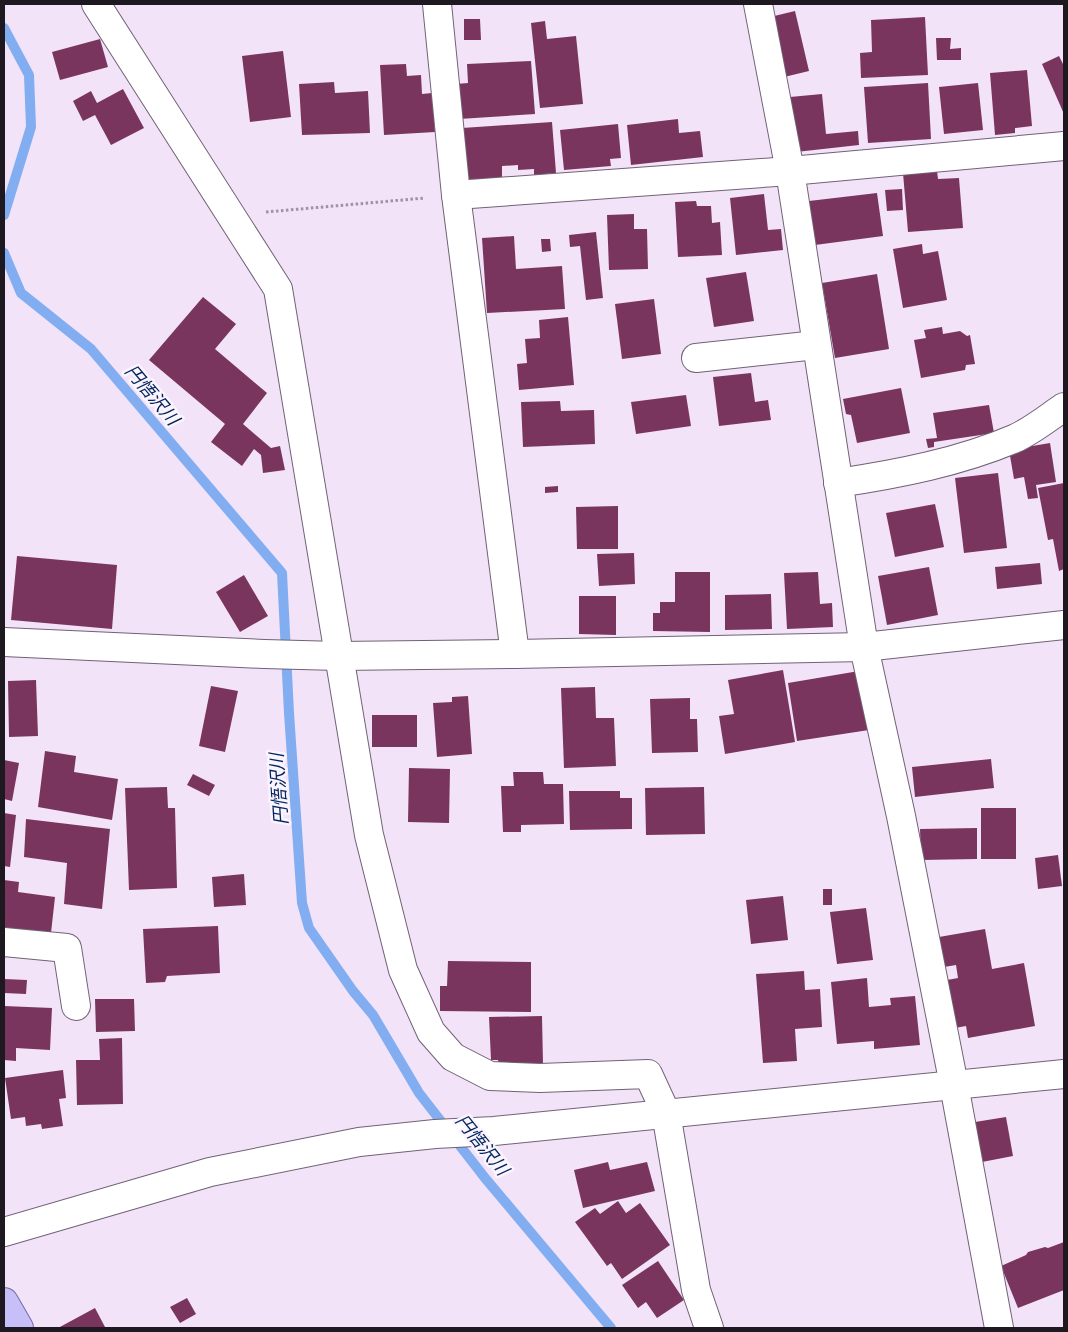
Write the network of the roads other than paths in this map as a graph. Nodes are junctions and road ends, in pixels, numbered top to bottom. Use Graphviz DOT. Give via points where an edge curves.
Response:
graph roads {
  1 [pos="96,4"];
  2 [pos="437,4"];
  3 [pos="758,4"];
  4 [pos="1064,146"];
  5 [pos="790,171"];
  6 [pos="456,195"];
  7 [pos="816,345"];
  8 [pos="696,358"];
  9 [pos="1064,407"];
  10 [pos="838,483"];
  11 [pos="1064,625"];
  12 [pos="4,642"];
  13 [pos="864,647"];
  14 [pos="515,654"];
  15 [pos="338,656"];
  16 [pos="4,942"];
  17 [pos="76,1006"];
  18 [pos="1064,1074"];
  19 [pos="954,1085"];
  20 [pos="666,1113"];
  21 [pos="4,1232"];
  22 [pos="4,1302"];
  23 [pos="19,1328"];
  24 [pos="709,1328"];
  25 [pos="999,1328"];
  1 -- 15 [label="street" via="278,289"];
  2 -- 6 [label="street"];
  3 -- 5 [label="street"];
  4 -- 5 [label="street"];
  5 -- 6 [label="street"];
  5 -- 7 [label="street"];
  6 -- 14 [label="street"];
  7 -- 8 [label="street"];
  7 -- 10 [label="street"];
  9 -- 10 [label="street" via="1017,437 983,449 931,466"];
  10 -- 13 [label="street"];
  11 -- 13 [label="street"];
  12 -- 15 [label="street"];
  13 -- 14 [label="street"];
  13 -- 19 [label="street"];
  14 -- 15 [label="street"];
  15 -- 20 [label="street" via="369,835 388,913 403,970 431,1032 453,1057 490,1076 540,1078 648,1074"];
  16 -- 17 [label="street" via="67,948"];
  18 -- 19 [label="street"];
  19 -- 20 [label="street"];
  19 -- 25 [label="street"];
  20 -- 21 [label="street" via="359,1142 210,1172"];
  20 -- 24 [label="street" via="696,1290"];
  22 -- 23 [label="main road"];
}
